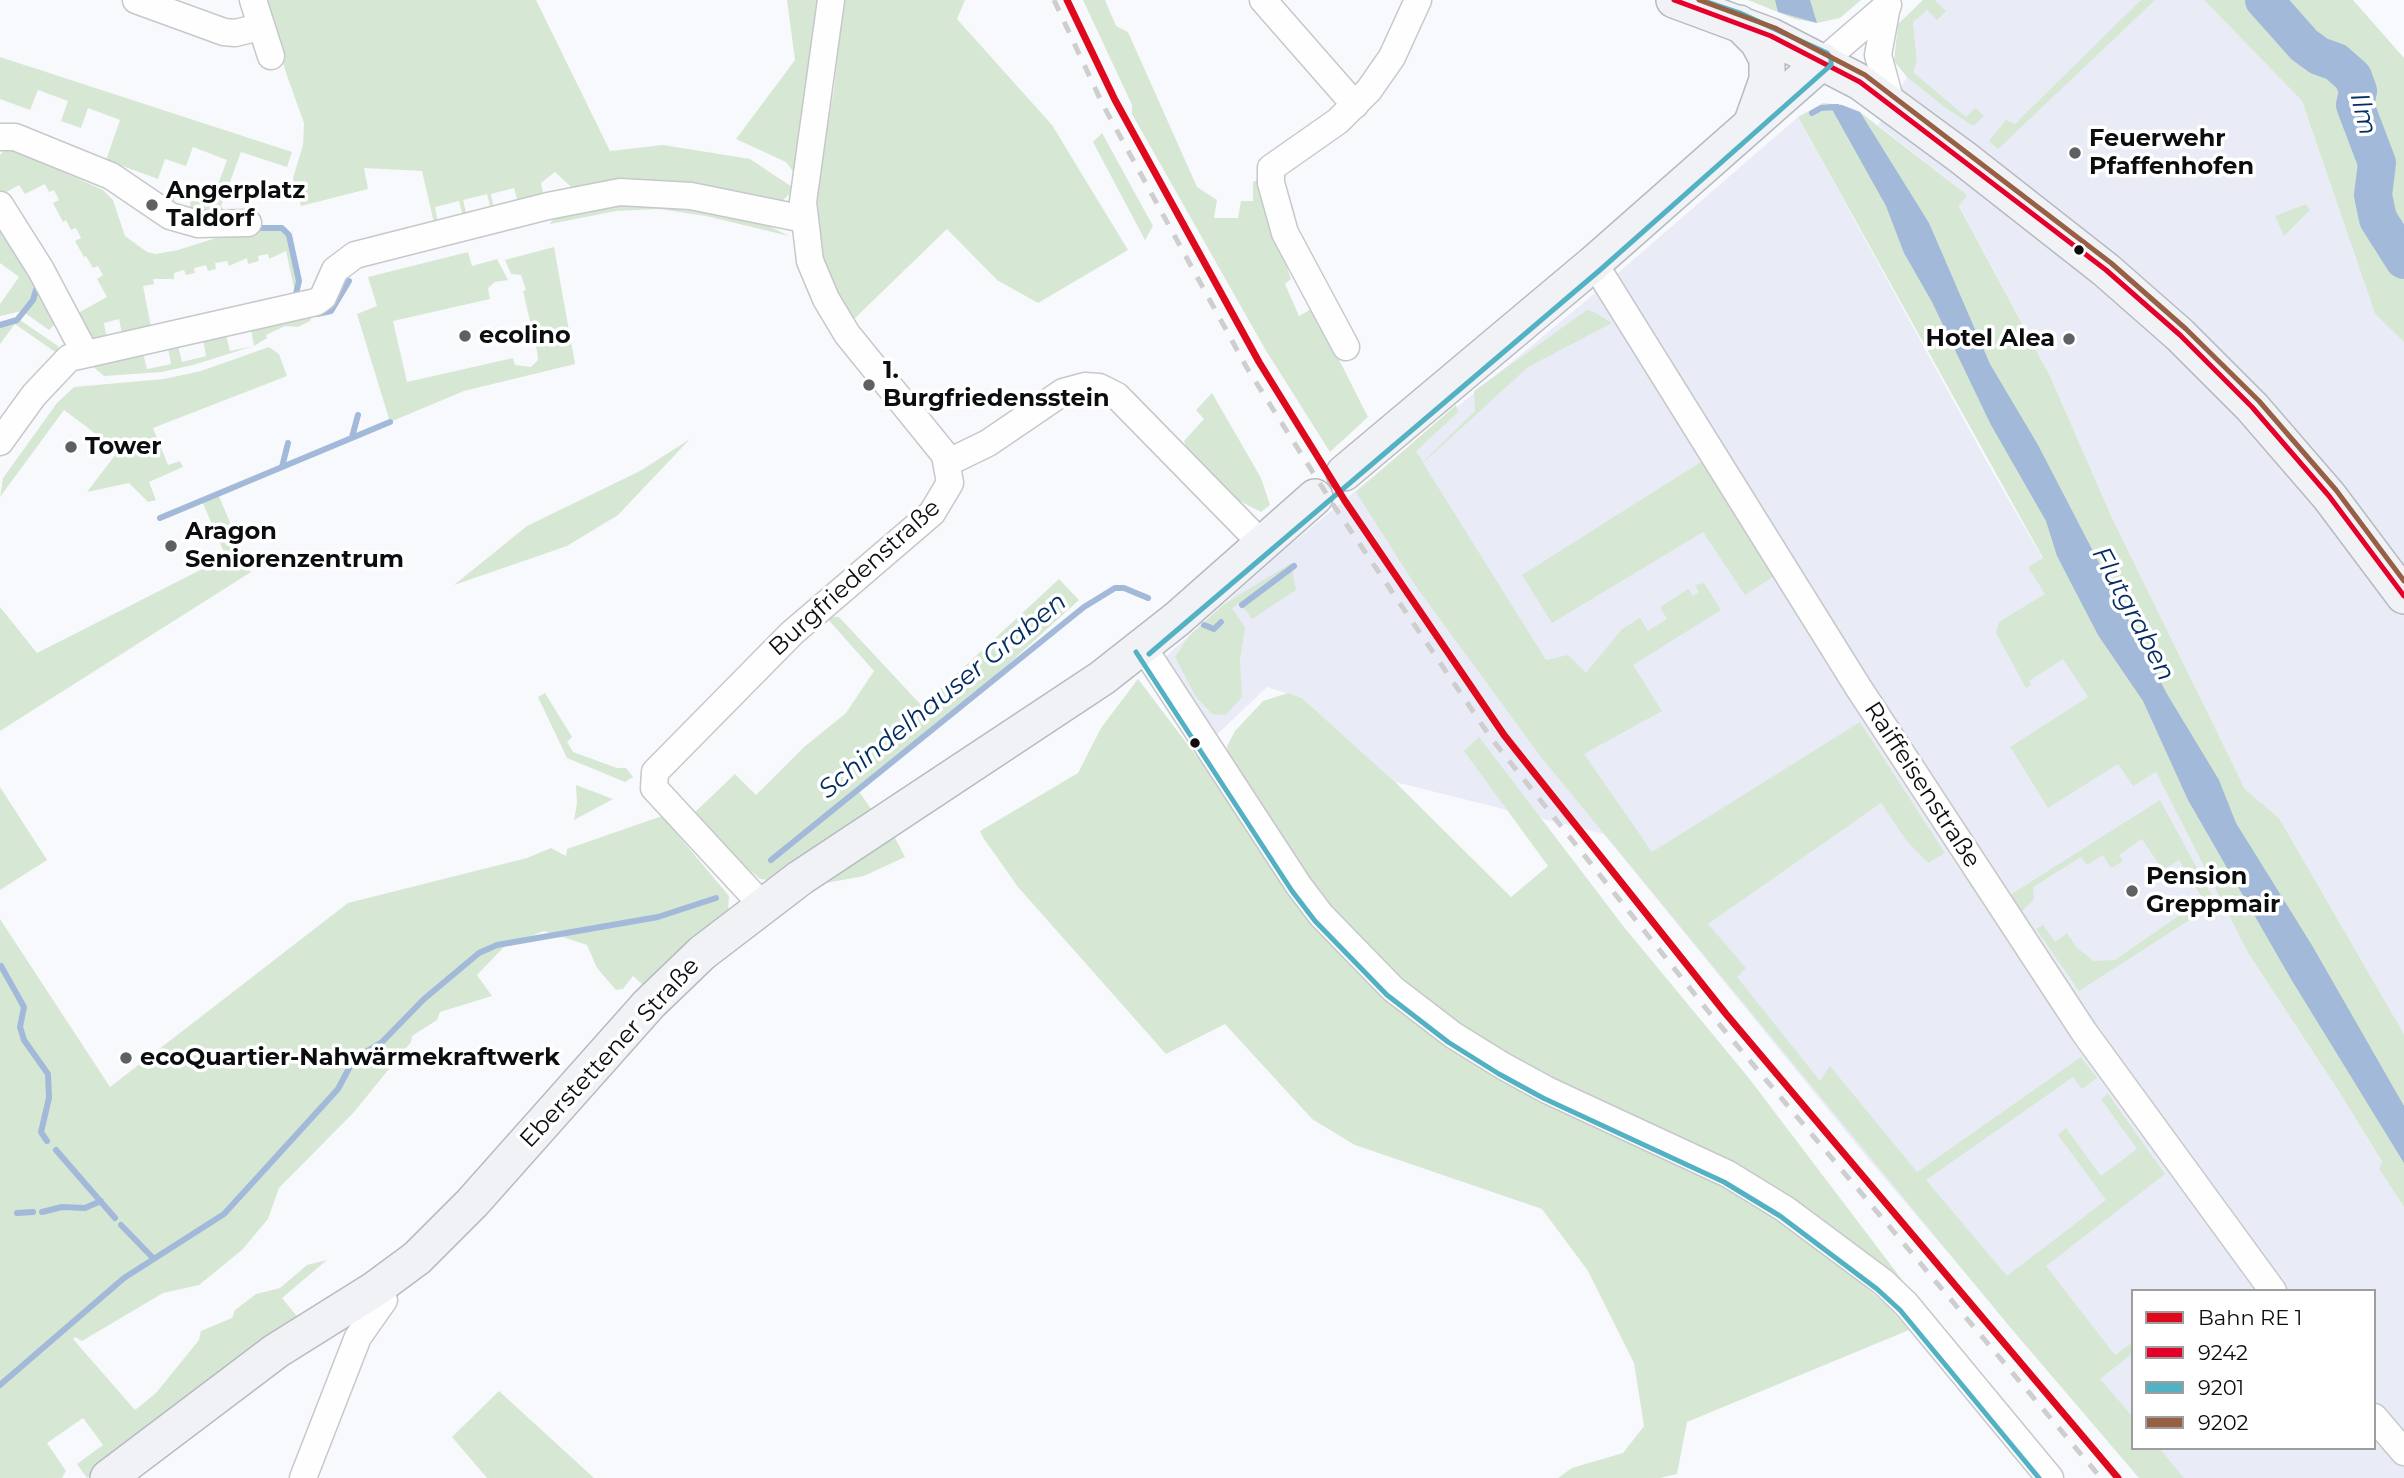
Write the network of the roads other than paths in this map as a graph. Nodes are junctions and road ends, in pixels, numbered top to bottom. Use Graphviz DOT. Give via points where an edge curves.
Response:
graph roads {
  1 [pos="136,0"];
  2 [pos="254,0"];
  3 [pos="831,0"];
  4 [pos="1263,0"];
  5 [pos="1418,0"];
  6 [pos="1674,0"];
  7 [pos="1890,3"];
  8 [pos="1736,21"];
  9 [pos="260,27"];
  10 [pos="271,56"];
  11 [pos="1836,61"];
  12 [pos="1891,103"];
  13 [pos="1355,105"];
  14 [pos="1751,125"];
  15 [pos="0,137"];
  16 [pos="0,205"];
  17 [pos="804,219"];
  18 [pos="248,223"];
  19 [pos="1594,263"];
  20 [pos="1346,347"];
  21 [pos="85,352"];
  22 [pos="0,442"];
  23 [pos="949,462"];
  24 [pos="1344,473"];
  25 [pos="1315,497"];
  26 [pos="1262,544"];
  27 [pos="2404,596"];
  28 [pos="1143,647"];
  29 [pos="763,906"];
  30 [pos="375,1289"];
  31 [pos="2272,1289"];
  32 [pos="2376,1419"];
  33 [pos="2404,1452"];
  34 [pos="301,1475"];
  35 [pos="108,1478"];
  36 [pos="2050,1478"];
  1 -- 9 [label="street" via="224,32"];
  2 -- 9 [label="street"];
  3 -- 17 [label="street"];
  4 -- 13 [label="street"];
  5 -- 13 [label="street" via="1392,57"];
  6 -- 8 [label="main road"];
  7 -- 11 [label="street"];
  7 -- 12 [label="street" via="1878,55"];
  8 -- 11 [label="main road"];
  8 -- 14 [label="main road" via="1758,42 1767,59 1767,80"];
  9 -- 10 [label="street"];
  11 -- 12 [label="main road"];
  11 -- 14 [label="main road" via="1789,90"];
  12 -- 27 [label="main road" via="2080,249 2200,354 2308,471"];
  13 -- 20 [label="street" via="1315,139 1276,163 1270,175 1292,248"];
  14 -- 19 [label="main road"];
  15 -- 18 [label="street" via="15,137 111,176 163,213 183,220"];
  16 -- 21 [label="street"];
  17 -- 21 [label="street" via="691,196 608,194 355,255 335,270 316,302"];
  17 -- 23 [label="street" via="810,261 835,316"];
  19 -- 24 [label="main road"];
  19 -- 31 [label="street, Raiffeisenstraße" via="1853,679 2084,1032"];
  21 -- 22 [label="street" via="56,370"];
  23 -- 26 [label="street" via="988,443 1063,392 1099,387 1117,396"];
  23 -- 29 [label="street, Burgfriedenstraße" via="948,491 932,513 792,633 655,772 654,789"];
  25 -- 26 [label="main road, Eberstettener Straße"];
  26 -- 28 [label="main road, Eberstettener Straße"];
  28 -- 29 [label="main road, Eberstettener Straße"];
  28 -- 36 [label="street" via="1299,886 1393,989 1430,1020 1503,1066 1728,1174 1796,1217 1906,1304"];
  29 -- 30 [label="main road, Eberstettener Straße" via="675,978 454,1222 417,1258"];
  30 -- 34 [label="street" via="384,1300 358,1337"];
  30 -- 35 [label="main road, Eberstettener Straße" via="276,1350"];
  32 -- 33 [label="street"];
}
